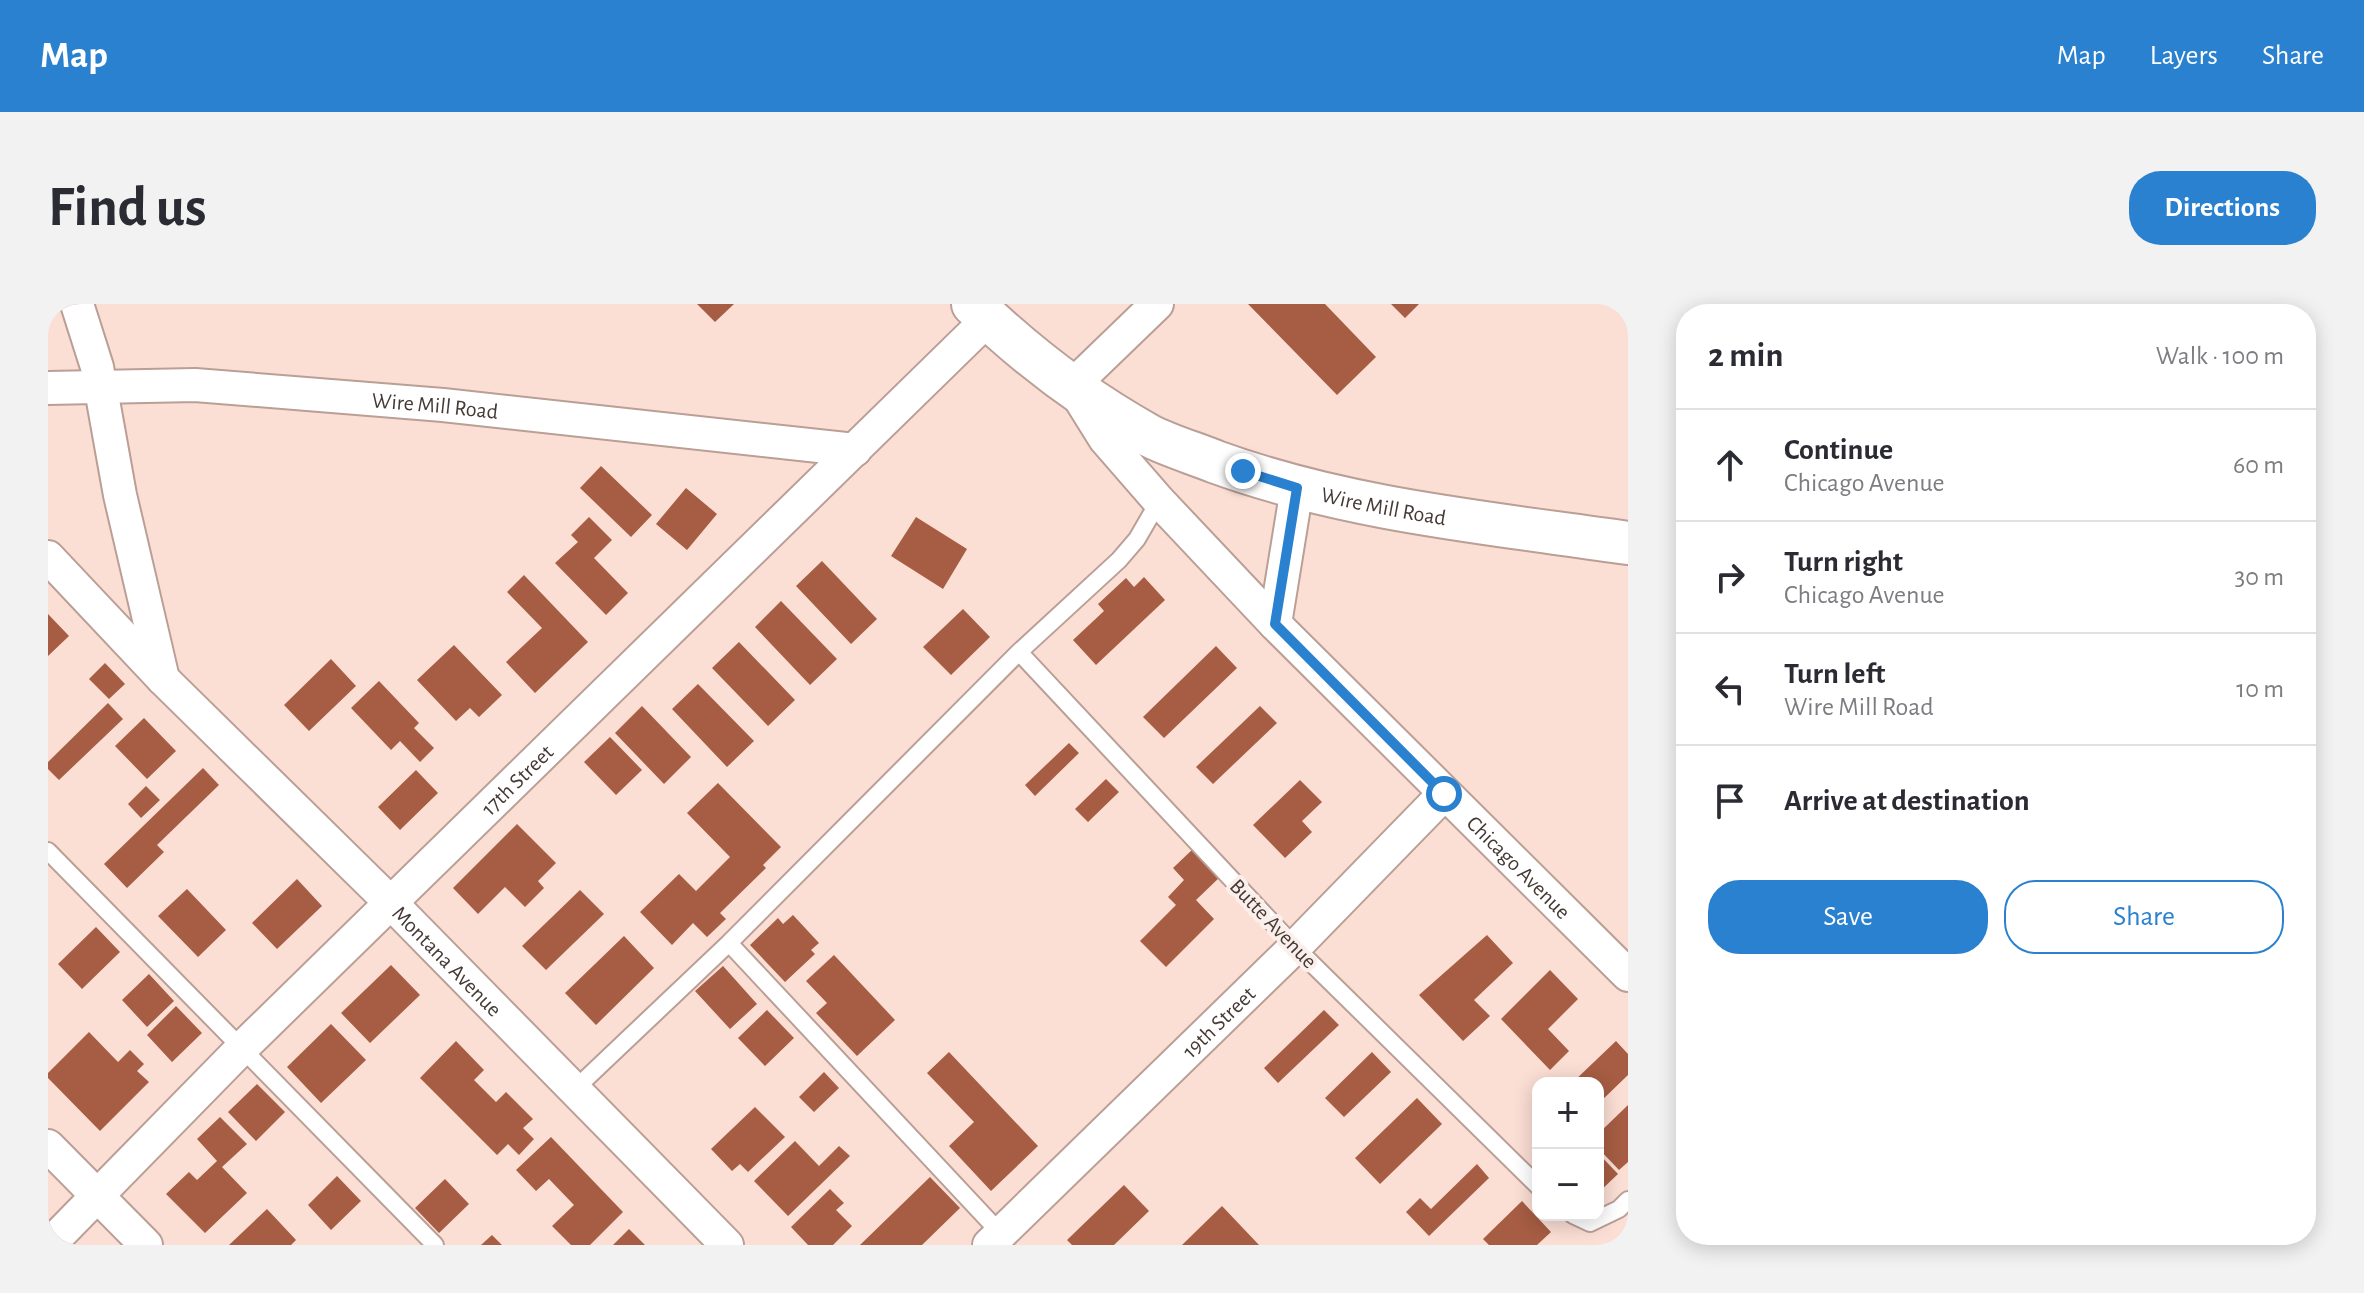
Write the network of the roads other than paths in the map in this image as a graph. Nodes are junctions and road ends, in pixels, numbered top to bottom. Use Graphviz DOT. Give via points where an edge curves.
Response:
graph roads {
  1 [pos="77,304"];
  2 [pos="1157,304"];
  3 [pos="980,311"];
  4 [pos="1072,386"];
  5 [pos="48,388"];
  6 [pos="102,388"];
  7 [pos="855,450"];
  8 [pos="1297,488"];
  9 [pos="1159,501"];
  10 [pos="1628,543"];
  11 [pos="48,557"];
  12 [pos="1275,624"];
  13 [pos="1019,652"];
  14 [pos="163,679"];
  15 [pos="1444,794"];
  16 [pos="48,851"];
  17 [pos="391,903"];
  18 [pos="729,943"];
  19 [pos="1295,947"];
  20 [pos="1628,975"];
  21 [pos="241,1049"];
  22 [pos="574,1090"];
  23 [pos="48,1146"];
  24 [pos="1532,1180"];
  25 [pos="99,1197"];
  26 [pos="1628,1200"];
  27 [pos="1604,1216"];
  28 [pos="1000,1241"];
  29 [pos="49,1245"];
  30 [pos="146,1245"];
  31 [pos="435,1245"];
  32 [pos="727,1245"];
  1 -- 6 [label="street"];
  2 -- 4 [label="street"];
  3 -- 4 [label="street, Wire Mill Road"];
  3 -- 7 [label="street, 17th Street"];
  4 -- 8 [label="street, Wire Mill Road" via="1150,436"];
  4 -- 9 [label="street, Chicago Avenue" via="1105,439"];
  5 -- 6 [label="street, Wire Mill Road"];
  6 -- 7 [label="street, Wire Mill Road" via="195,385 427,404"];
  6 -- 14 [label="street" via="120,495"];
  7 -- 17 [label="street, 17th Street"];
  8 -- 10 [label="street, Wire Mill Road" via="1407,512"];
  8 -- 12 [label="street"];
  9 -- 12 [label="street, Chicago Avenue"];
  9 -- 13 [label="lane" via="1119,560"];
  11 -- 14 [label="street, Montana Avenue"];
  12 -- 15 [label="street, Chicago Avenue"];
  13 -- 18 [label="lane"];
  13 -- 19 [label="lane, Butte Avenue"];
  14 -- 17 [label="street, Montana Avenue"];
  15 -- 19 [label="street, 19th Street"];
  15 -- 20 [label="street, Chicago Avenue"];
  16 -- 21 [label="lane"];
  17 -- 21 [label="street, 17th Street"];
  17 -- 22 [label="street, Montana Avenue"];
  18 -- 22 [label="lane"];
  18 -- 28 [label="lane"];
  19 -- 24 [label="lane, Butte Avenue"];
  19 -- 28 [label="street, 19th Street"];
  21 -- 25 [label="street, 17th Street"];
  21 -- 31 [label="lane"];
  22 -- 32 [label="street, Montana Avenue"];
  23 -- 25 [label="street"];
  25 -- 29 [label="street, 17th Street"];
  25 -- 30 [label="street"];
  26 -- 27 [label="lane"];
}
